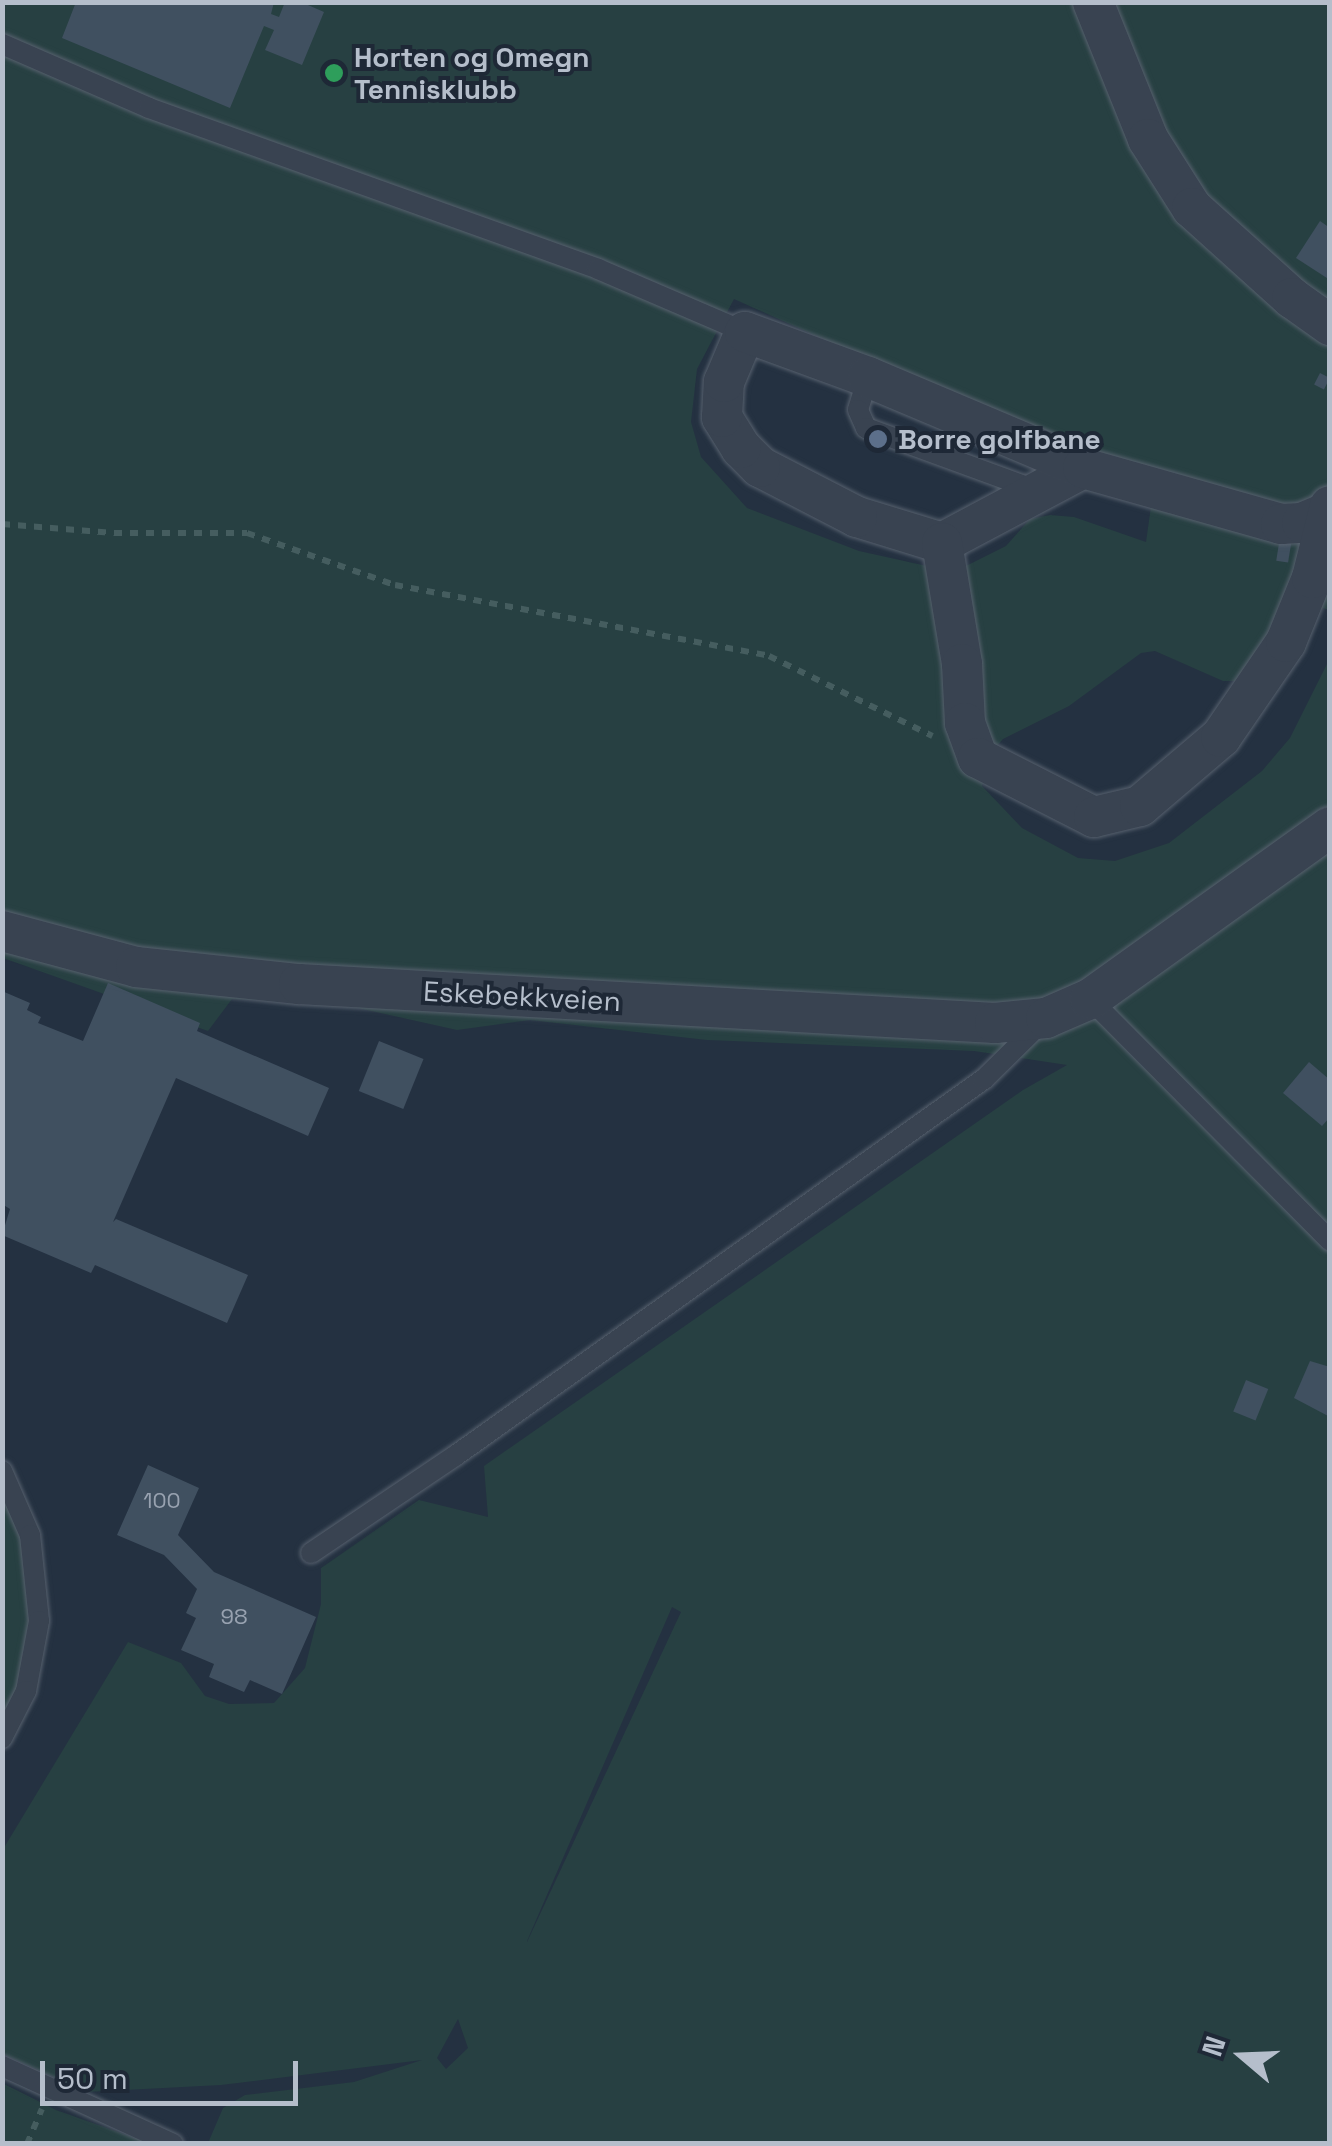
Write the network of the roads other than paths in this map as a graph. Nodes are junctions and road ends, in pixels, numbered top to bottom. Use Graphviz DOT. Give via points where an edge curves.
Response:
graph roads {
  1 [pos="1093,2"];
  2 [pos="2,44"];
  3 [pos="1330,325"];
  4 [pos="745,332"];
  5 [pos="868,378"];
  6 [pos="1082,468"];
  7 [pos="1042,492"];
  8 [pos="1328,509"];
  9 [pos="942,543"];
  10 [pos="1330,827"];
  11 [pos="2,931"];
  12 [pos="1090,999"];
  13 [pos="1046,1018"];
  14 [pos="1330,1241"];
  15 [pos="2,1471"];
  16 [pos="311,1552"];
  17 [pos="2,1738"];
  18 [pos="2,2066"];
  19 [pos="173,2144"];
  1 -- 3 [label="street" via="1148,139 1192,208"];
  2 -- 4 [label="lane" via="149,108 598,269"];
  4 -- 5 [label="street"];
  4 -- 9 [label="street" via="724,382 722,417 741,448 760,467 857,517"];
  5 -- 6 [label="street"];
  5 -- 7 [label="lane" via="858,410 866,428"];
  6 -- 7 [label="street"];
  6 -- 8 [label="street" via="1280,524 1302,523"];
  7 -- 9 [label="street"];
  8 -- 9 [label="street" via="1312,578 1286,642 1221,737 1140,806 1094,816 978,758 966,723"];
  10 -- 12 [label="street, Eskebekkveien"];
  11 -- 13 [label="street, Eskebekkveien" via="136,968 298,984 994,1023"];
  12 -- 13 [label="street, Eskebekkveien"];
  12 -- 14 [label="lane"];
  13 -- 16 [label="lane, Eskebekkveien" via="984,1079"];
  15 -- 17 [label="lane" via="30,1534 39,1621 26,1691"];
  18 -- 19 [label="lane"];
}
